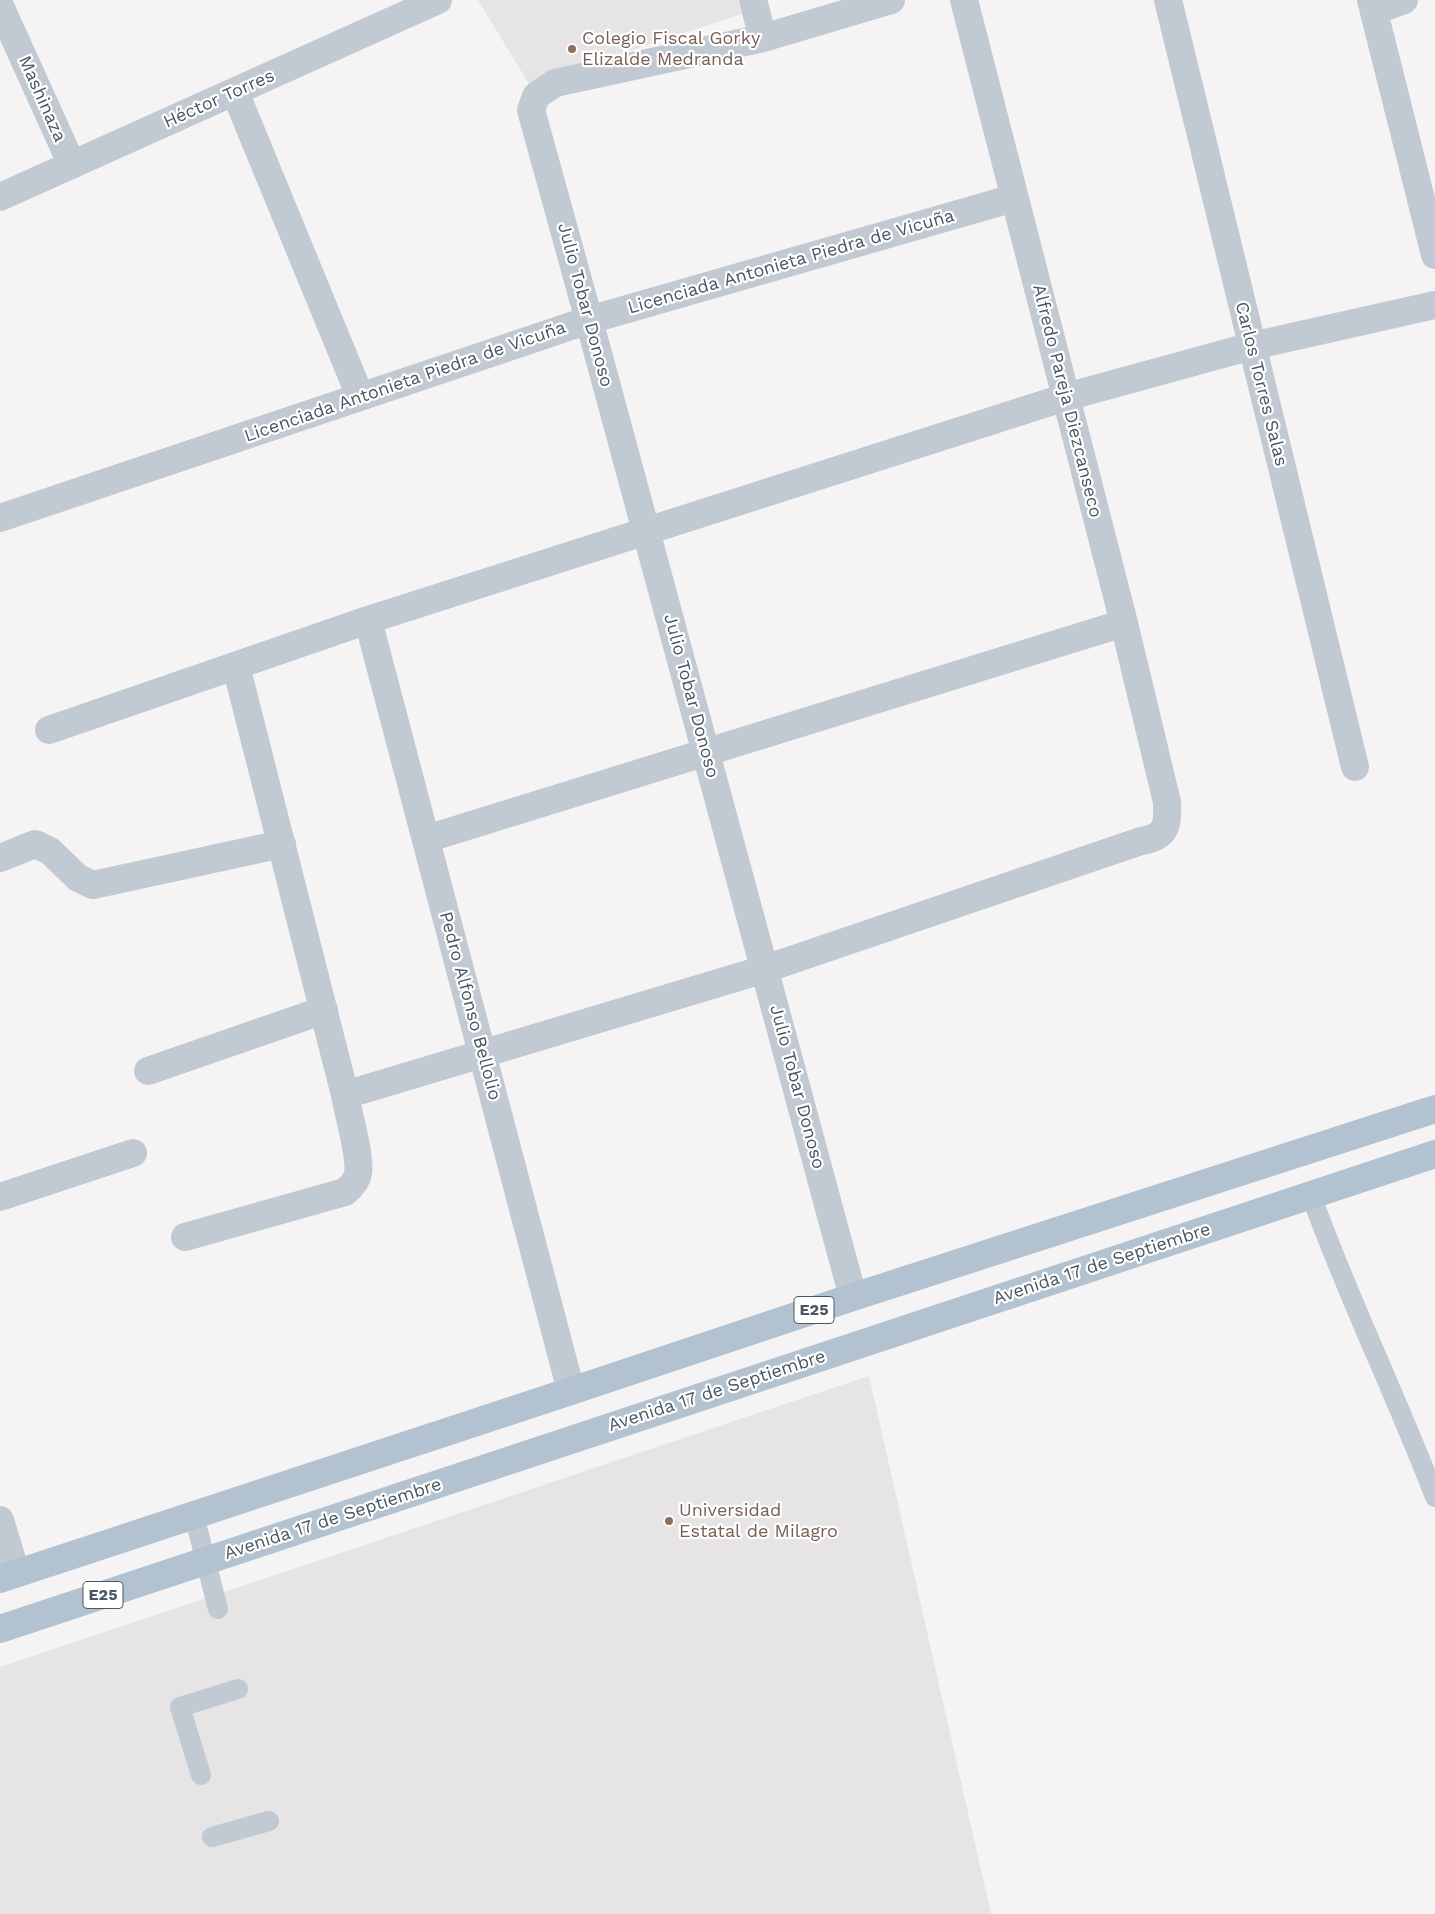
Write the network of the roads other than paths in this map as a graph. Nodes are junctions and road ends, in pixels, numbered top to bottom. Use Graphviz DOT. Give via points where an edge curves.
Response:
graph roads {
  1 [pos="438,0"];
  2 [pos="753,0"];
  3 [pos="891,0"];
  4 [pos="964,0"];
  5 [pos="1168,0"];
  6 [pos="1404,0"];
  7 [pos="0,6"];
  8 [pos="1373,6"];
  9 [pos="763,38"];
  10 [pos="235,92"];
  11 [pos="72,165"];
  12 [pos="0,197"];
  13 [pos="1014,198"];
  14 [pos="1434,245"];
  15 [pos="1435,305"];
  16 [pos="589,320"];
  17 [pos="1252,346"];
  18 [pos="360,396"];
  19 [pos="1066,397"];
  20 [pos="0,518"];
  21 [pos="646,530"];
  22 [pos="368,620"];
  23 [pos="1124,623"];
  24 [pos="236,666"];
  25 [pos="49,730"];
  26 [pos="706,752"];
  27 [pos="1355,767"];
  28 [pos="426,839"];
  29 [pos="282,844"];
  30 [pos="0,858"];
  31 [pos="765,969"];
  32 [pos="324,1010"];
  33 [pos="482,1054"];
  34 [pos="148,1071"];
  35 [pos="345,1095"];
  36 [pos="1435,1109"];
  37 [pos="133,1154"];
  38 [pos="1435,1154"];
  39 [pos="1311,1196"];
  40 [pos="0,1198"];
  41 [pos="185,1236"];
  42 [pos="853,1297"];
  43 [pos="571,1392"];
  44 [pos="1435,1497"];
  45 [pos="194,1515"];
  46 [pos="0,1520"];
  47 [pos="206,1561"];
  48 [pos="8,1576"];
  49 [pos="218,1609"];
  50 [pos="0,1629"];
  51 [pos="238,1689"];
  52 [pos="201,1775"];
  53 [pos="268,1821"];
  54 [pos="212,1837"];
  1 -- 10 [label="street, Héctor Torres"];
  2 -- 9 [label="street"];
  3 -- 9 [label="street"];
  4 -- 13 [label="street, Alfredo Pareja Diezcanseco"];
  5 -- 17 [label="street, Carlos Torres Salas"];
  6 -- 8 [label="street"];
  7 -- 11 [label="street, Mashinaza"];
  8 -- 14 [label="street"];
  9 -- 16 [label="street, Julio Tobar Donoso" via="555,83 536,96 531,110"];
  10 -- 11 [label="street, Héctor Torres"];
  10 -- 18 [label="street"];
  11 -- 12 [label="street, Héctor Torres"];
  13 -- 16 [label="street, Licenciada Antonieta Piedra de Vicuña"];
  13 -- 19 [label="street, Alfredo Pareja Diezcanseco"];
  15 -- 17 [label="street"];
  16 -- 18 [label="street, Licenciada Antonieta Piedra de Vicuña"];
  16 -- 21 [label="street, Julio Tobar Donoso"];
  17 -- 19 [label="street"];
  17 -- 27 [label="street, Carlos Torres Salas"];
  18 -- 20 [label="street, Licenciada Antonieta Piedra de Vicuña"];
  19 -- 21 [label="street"];
  19 -- 23 [label="street, Alfredo Pareja Diezcanseco"];
  21 -- 22 [label="street"];
  21 -- 26 [label="street, Julio Tobar Donoso"];
  22 -- 24 [label="street"];
  22 -- 28 [label="street, Pedro Alfonso Bellolio"];
  23 -- 26 [label="street"];
  23 -- 31 [label="street, Alfredo Pareja Diezcanseco" via="1167,802 1168,822 1158,837"];
  24 -- 25 [label="street"];
  24 -- 29 [label="street"];
  26 -- 28 [label="street"];
  26 -- 31 [label="street, Julio Tobar Donoso"];
  28 -- 33 [label="street, Pedro Alfonso Bellolio"];
  29 -- 30 [label="street" via="93,884 78,878 50,851 35,844"];
  29 -- 32 [label="street"];
  31 -- 33 [label="street, Alfredo Pareja Diezcanseco"];
  31 -- 42 [label="street, Julio Tobar Donoso"];
  32 -- 34 [label="street"];
  32 -- 35 [label="street"];
  33 -- 35 [label="street, Alfredo Pareja Diezcanseco"];
  33 -- 43 [label="street, Pedro Alfonso Bellolio"];
  35 -- 41 [label="street" via="358,1173 354,1184 345,1192"];
  36 -- 42 [label="main road, E25"];
  37 -- 40 [label="street"];
  38 -- 39 [label="main road, Avenida 17 de Septiembre / E25"];
  39 -- 44 [label="lane" via="1331,1252"];
  39 -- 47 [label="main road, Avenida 17 de Septiembre / E25"];
  42 -- 43 [label="main road, E25"];
  43 -- 45 [label="main road, E25"];
  45 -- 47 [label="lane"];
  45 -- 48 [label="main road, E25"];
  46 -- 48 [label="street"];
  47 -- 49 [label="lane"];
  47 -- 50 [label="main road, Avenida 17 de Septiembre / E25"];
  51 -- 52 [label="lane" via="180,1707"];
  53 -- 54 [label="lane"];
}
